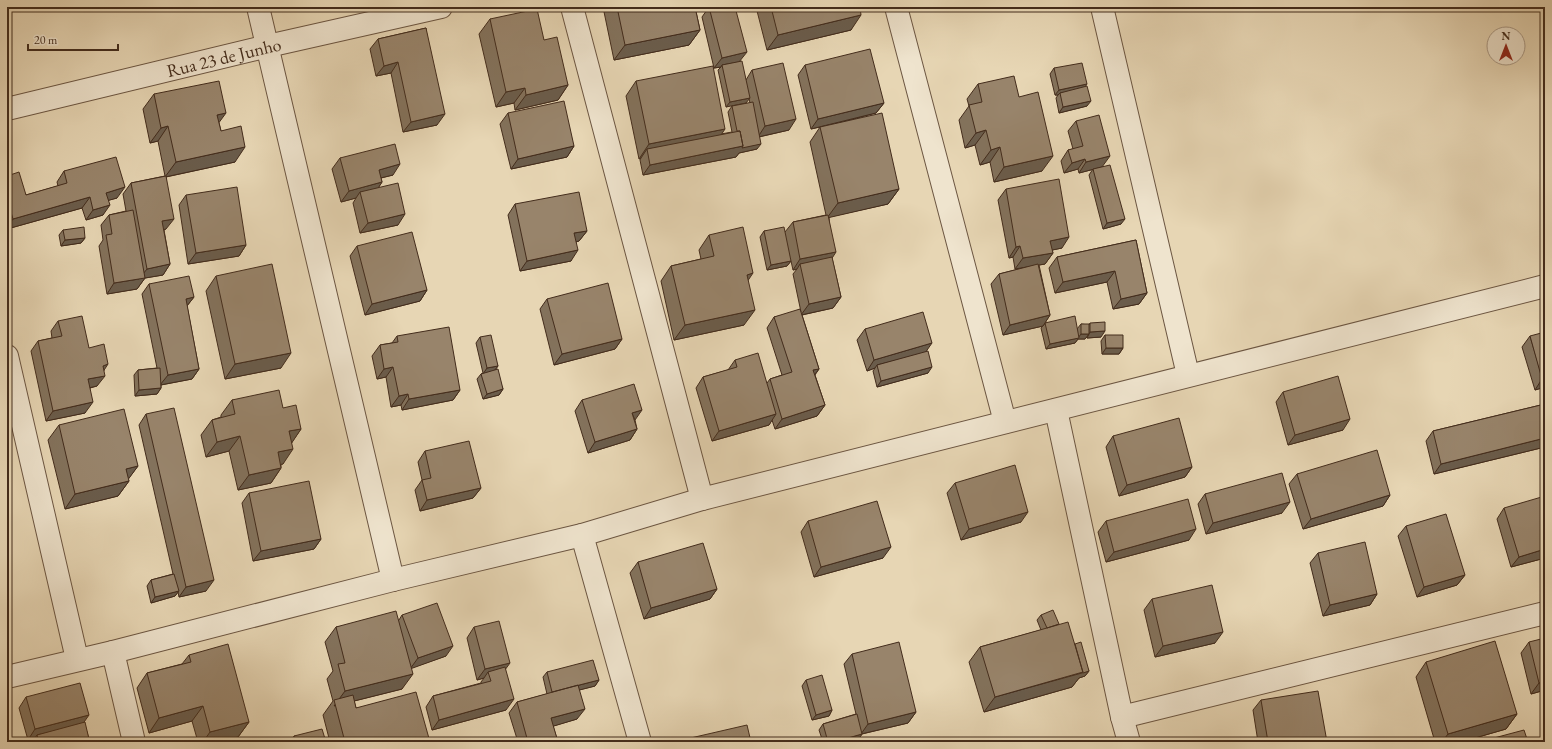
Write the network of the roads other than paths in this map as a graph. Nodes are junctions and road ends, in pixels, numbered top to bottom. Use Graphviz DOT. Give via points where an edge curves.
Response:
graph roads {
  1 [pos="258,7"];
  2 [pos="441,7"];
  3 [pos="572,7"];
  4 [pos="896,7"];
  5 [pos="1102,7"];
  6 [pos="268,46"];
  7 [pos="7,109"];
  8 [pos="1545,286"];
  9 [pos="7,356"];
  10 [pos="1188,375"];
  11 [pos="1056,410"];
  12 [pos="1005,422"];
  13 [pos="16,439"];
  14 [pos="702,499"];
  15 [pos="582,535"];
  16 [pos="393,580"];
  17 [pos="1545,613"];
  18 [pos="113,652"];
  19 [pos="77,659"];
  20 [pos="7,676"];
  21 [pos="1122,717"];
  22 [pos="134,742"];
  23 [pos="640,742"];
  24 [pos="1129,742"];
  1 -- 6 [label="street"];
  2 -- 6 [label="street, Rua 23 de Junho"];
  3 -- 14 [label="street"];
  4 -- 12 [label="street"];
  5 -- 10 [label="street"];
  6 -- 7 [label="street, Rua 23 de Junho"];
  6 -- 16 [label="street"];
  8 -- 10 [label="street"];
  9 -- 13 [label="street"];
  10 -- 11 [label="street"];
  11 -- 12 [label="street"];
  11 -- 21 [label="street"];
  12 -- 14 [label="street"];
  13 -- 19 [label="street"];
  14 -- 15 [label="street"];
  15 -- 16 [label="street"];
  15 -- 23 [label="street"];
  16 -- 18 [label="street"];
  17 -- 21 [label="street"];
  18 -- 19 [label="street"];
  18 -- 22 [label="street"];
  19 -- 20 [label="street"];
  21 -- 24 [label="street"];
}
